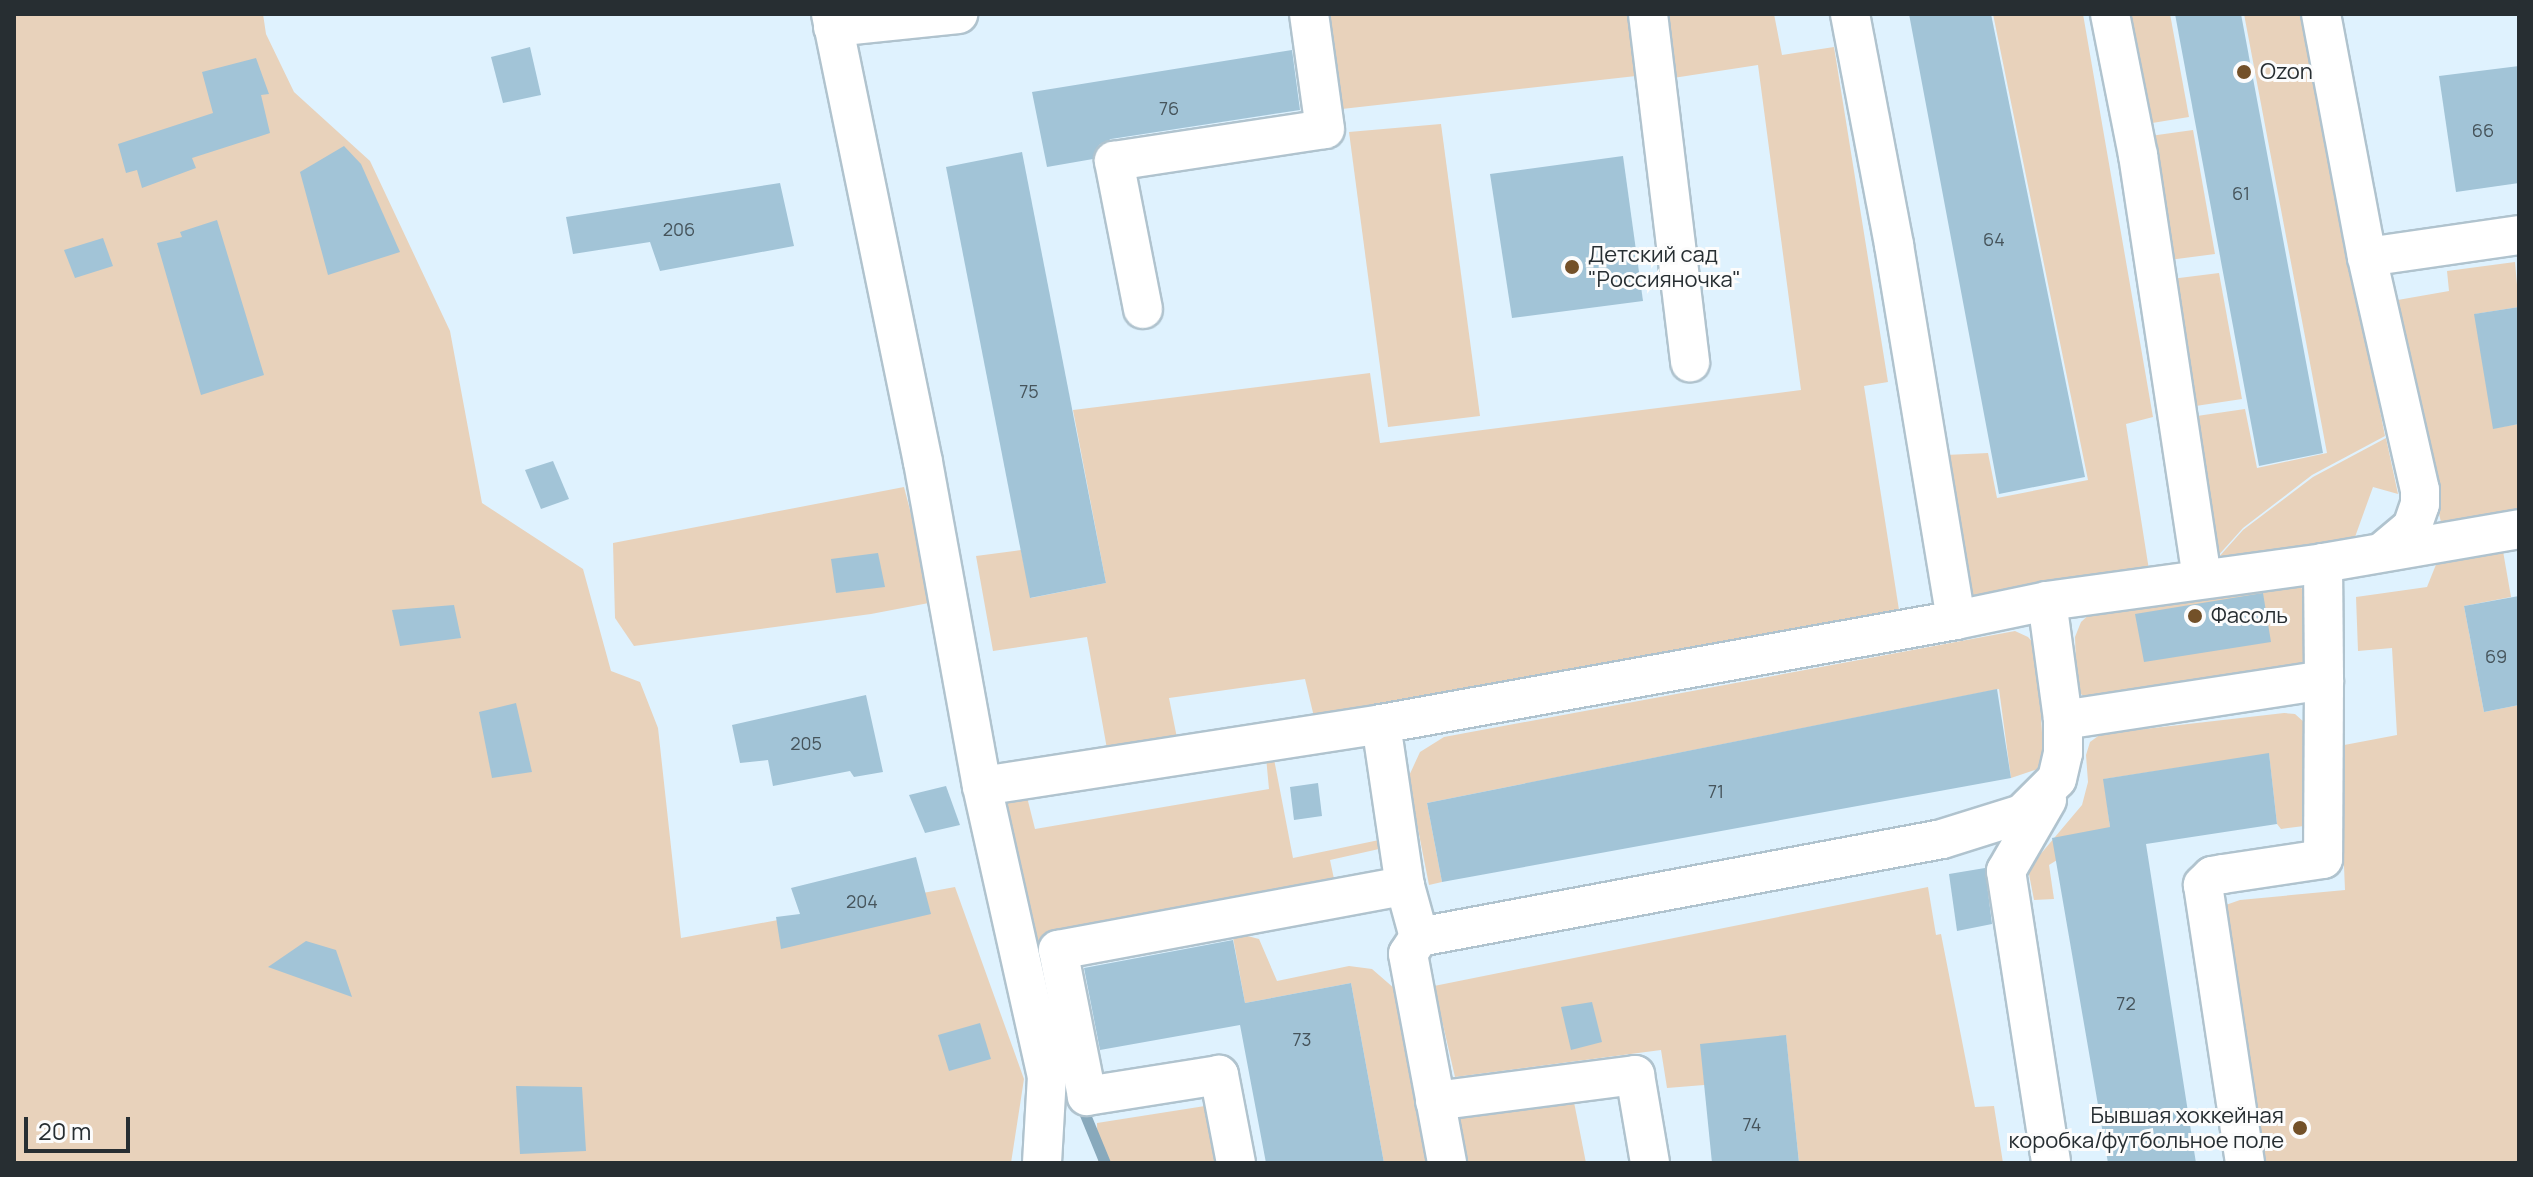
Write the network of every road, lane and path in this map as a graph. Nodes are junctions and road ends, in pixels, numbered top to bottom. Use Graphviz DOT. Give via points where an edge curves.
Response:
graph roads {
  1 [pos="958,14"];
  2 [pos="1309,14"];
  3 [pos="1648,14"];
  4 [pos="1850,14"];
  5 [pos="2110,14"];
  6 [pos="2321,14"];
  7 [pos="832,21"];
  8 [pos="2519,235"];
  9 [pos="2367,257"];
  10 [pos="1143,309"];
  11 [pos="1690,362"];
  12 [pos="2420,490"];
  13 [pos="2519,529"];
  14 [pos="2431,543"];
  15 [pos="2385,550"];
  16 [pos="2323,563"];
  17 [pos="2202,577"];
  18 [pos="2047,601"];
  19 [pos="1956,620"];
  20 [pos="2324,680"];
  21 [pos="2063,720"];
  22 [pos="1381,724"];
  23 [pos="2057,779"];
  24 [pos="982,786"];
  25 [pos="1405,886"];
  26 [pos="1419,937"];
  27 [pos="1435,1101"];
  28 [pos="1042,1163"];
  29 [pos="1236,1163"];
  30 [pos="1447,1163"];
  31 [pos="1650,1163"];
  32 [pos="2051,1163"];
  33 [pos="2245,1163"];
  1 -- 7 [label="street"];
  2 -- 10 [label="street" via="1325,129 1114,161"];
  3 -- 11 [label="street"];
  4 -- 19 [label="street"];
  5 -- 17 [label="street" via="2138,155"];
  6 -- 9 [label="street"];
  7 -- 24 [label="street" via="923,462"];
  8 -- 9 [label="street"];
  9 -- 12 [label="street"];
  12 -- 14 [label="street"];
  12 -- 15 [label="street" via="2412,527"];
  13 -- 14 [label="street"];
  14 -- 15 [label="street"];
  15 -- 16 [label="street"];
  16 -- 17 [label="street"];
  16 -- 20 [label="street"];
  17 -- 18 [label="street"];
  18 -- 19 [label="street"];
  18 -- 21 [label="street"];
  19 -- 22 [label="street"];
  20 -- 21 [label="street"];
  20 -- 33 [label="street" via="2323,859 2212,876 2203,885"];
  21 -- 23 [label="street"];
  22 -- 24 [label="street"];
  22 -- 25 [label="street"];
  23 -- 26 [label="street" via="2022,814 1942,839"];
  23 -- 32 [label="street" via="2006,871"];
  24 -- 28 [label="street" via="1047,1076"];
  25 -- 26 [label="street"];
  25 -- 29 [label="street" via="1058,950 1087,1096 1219,1075"];
  26 -- 27 [label="street" via="1408,954"];
  27 -- 30 [label="street"];
  27 -- 31 [label="street" via="1635,1075"];
}
